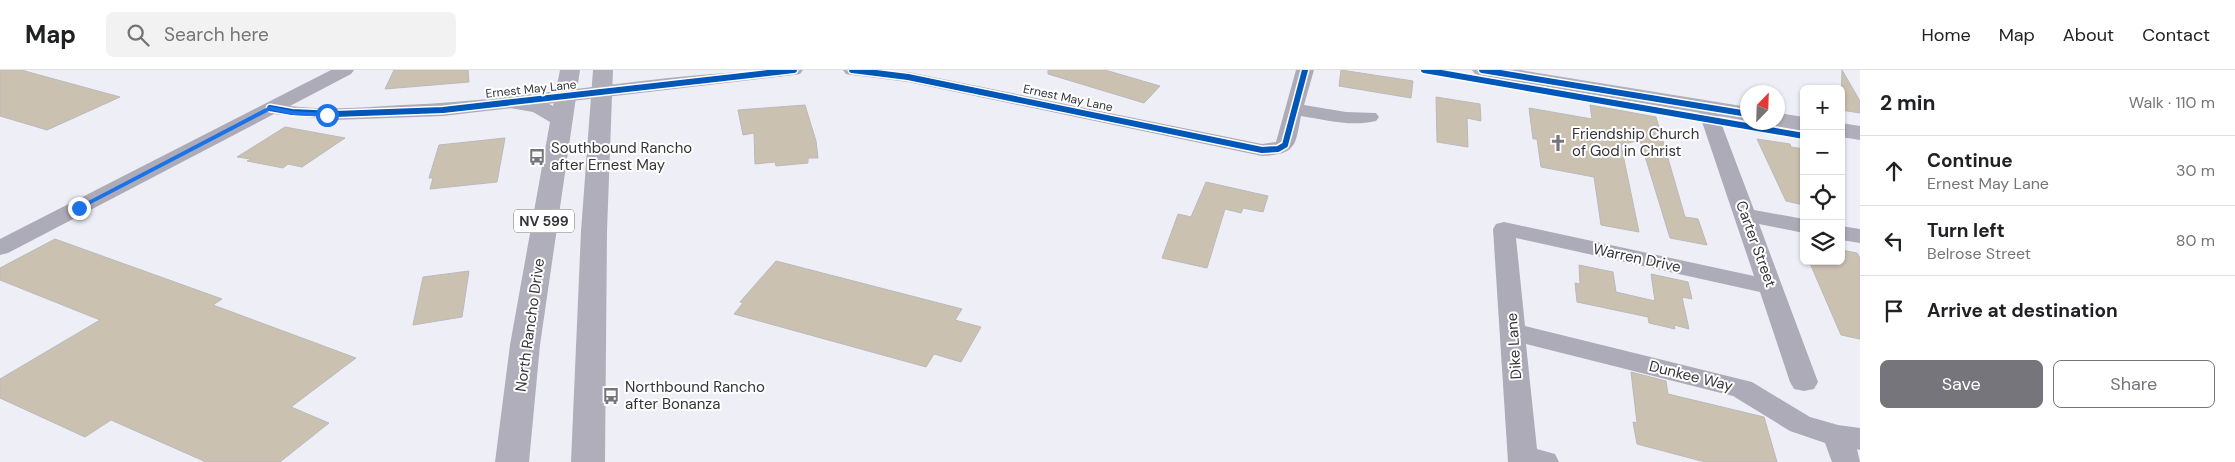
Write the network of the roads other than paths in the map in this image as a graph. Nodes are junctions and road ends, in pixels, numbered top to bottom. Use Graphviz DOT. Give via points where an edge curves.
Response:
graph roads {
  1 [pos="345,70"];
  2 [pos="794,70"];
  3 [pos="852,70"];
  4 [pos="1306,70"];
  5 [pos="1482,70"];
  6 [pos="602,82"];
  7 [pos="566,93"];
  8 [pos="512,102"];
  9 [pos="270,108"];
  10 [pos="1706,108"];
  11 [pos="417,109"];
  12 [pos="1293,109"];
  13 [pos="1740,113"];
  14 [pos="1369,117"];
  15 [pos="1785,121"];
  16 [pos="1800,123"];
  17 [pos="1845,131"];
  18 [pos="1860,134"];
  19 [pos="1745,215"];
  20 [pos="1800,225"];
  21 [pos="1504,229"];
  22 [pos="1845,233"];
  23 [pos="1860,236"];
  24 [pos="0,248"];
  25 [pos="1771,287"];
  26 [pos="1514,332"];
  27 [pos="1804,382"];
  28 [pos="1848,446"];
  29 [pos="1530,460"];
  30 [pos="512,462"];
  31 [pos="588,462"];
  1 -- 9 [label="street"];
  2 -- 6 [label="street, Ernest May Lane" via="702,82"];
  3 -- 12 [label="street, Ernest May Lane" via="908,77 1262,150 1285,145"];
  4 -- 12 [label="street"];
  5 -- 10 [label="main road"];
  6 -- 7 [label="street, Ernest May Lane"];
  6 -- 31 [label="main road, NV 599" via="594,231"];
  7 -- 8 [label="main road" via="539,107"];
  7 -- 11 [label="street, Ernest May Lane" via="449,101"];
  7 -- 30 [label="main road, North Rancho Drive / NV 599" via="525,345"];
  8 -- 11 [label="street, Ernest May Lane" via="443,110"];
  9 -- 11 [label="street, Ernest May Lane" via="327,115"];
  9 -- 24 [label="street"];
  10 -- 13 [label="main road"];
  10 -- 19 [label="street, Carter Street"];
  12 -- 14 [label="street" via="1346,118"];
  15 -- 16 [label="main road"];
  17 -- 18 [label="main road"];
  19 -- 20 [label="street"];
  19 -- 25 [label="street, Carter Street"];
  21 -- 25 [label="street, Warren Drive"];
  21 -- 26 [label="street, Dike Lane"];
  22 -- 23 [label="street"];
  25 -- 27 [label="street, Carter Street"];
  26 -- 28 [label="street, Dunkee Way" via="1742,389 1800,424"];
  26 -- 29 [label="street, Dike Lane"];
}
